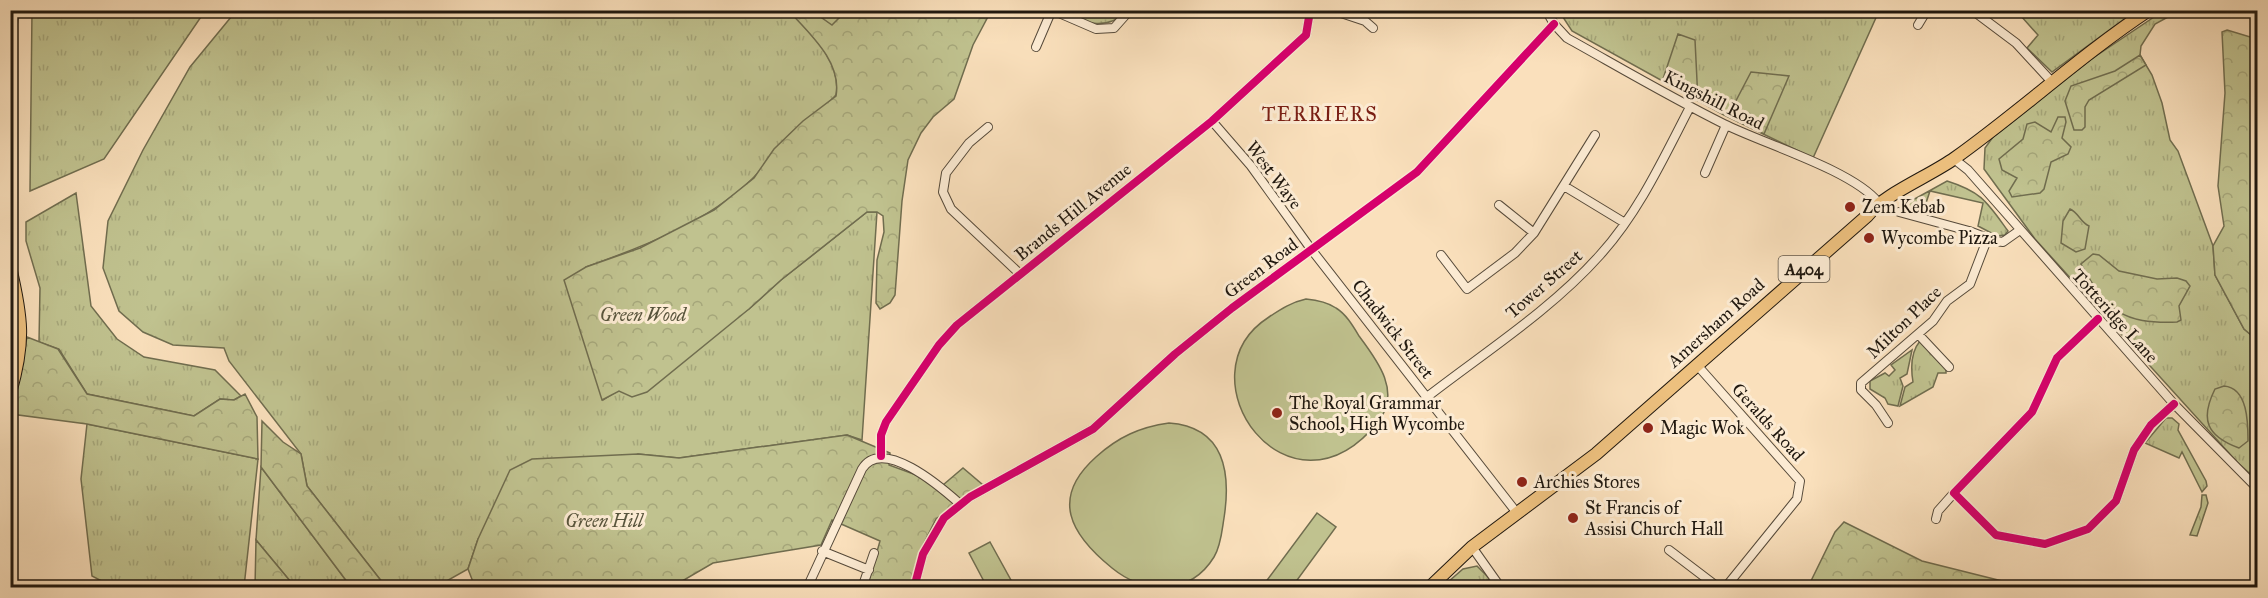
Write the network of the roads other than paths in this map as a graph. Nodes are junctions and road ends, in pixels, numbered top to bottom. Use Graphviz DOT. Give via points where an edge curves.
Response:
graph roads {
  1 [pos="12,10"];
  2 [pos="1130,10"];
  3 [pos="1332,10"];
  4 [pos="1546,10"];
  5 [pos="1927,10"];
  6 [pos="1972,10"];
  7 [pos="2150,10"];
  8 [pos="1052,11"];
  9 [pos="1310,11"];
  10 [pos="1554,24"];
  11 [pos="1918,26"];
  12 [pos="1373,28"];
  13 [pos="10,38"];
  14 [pos="1036,47"];
  15 [pos="2051,81"];
  16 [pos="1690,107"];
  17 [pos="1212,121"];
  18 [pos="1726,125"];
  19 [pos="988,127"];
  20 [pos="1596,135"];
  21 [pos="1954,159"];
  22 [pos="1705,173"];
  23 [pos="1564,186"];
  24 [pos="1878,202"];
  25 [pos="1499,205"];
  26 [pos="1899,212"];
  27 [pos="1625,223"];
  28 [pos="2020,230"];
  29 [pos="1534,233"];
  30 [pos="1988,237"];
  31 [pos="1311,249"];
  32 [pos="1441,255"];
  33 [pos="10,267"];
  34 [pos="1020,274"];
  35 [pos="2098,319"];
  36 [pos="1918,334"];
  37 [pos="1697,365"];
  38 [pos="1949,367"];
  39 [pos="10,393"];
  40 [pos="1427,398"];
  41 [pos="2174,404"];
  42 [pos="1888,423"];
  43 [pos="881,456"];
  44 [pos="2258,489"];
  45 [pos="1954,493"];
  46 [pos="960,504"];
  47 [pos="1517,513"];
  48 [pos="1936,519"];
  49 [pos="1472,547"];
  50 [pos="1669,550"];
  51 [pos="822,551"];
  52 [pos="874,553"];
  53 [pos="868,570"];
  54 [pos="807,588"];
  55 [pos="862,588"];
  56 [pos="914,588"];
  57 [pos="1429,588"];
  58 [pos="1501,588"];
  59 [pos="1719,588"];
  60 [pos="1725,588"];
  1 -- 13 [label="main road"];
  2 -- 8 [label="street" via="1114,28 1096,29"];
  3 -- 12 [label="street" via="1365,21"];
  4 -- 10 [label="street, Kingshill Road"];
  5 -- 11 [label="street"];
  6 -- 15 [label="street" via="2016,43"];
  7 -- 15 [label="main road, Amersham Road / A404"];
  8 -- 14 [label="street"];
  9 -- 17 [label="street, Brands Hill Avenue" via="1306,35"];
  10 -- 16 [label="street, Kingshill Road" via="1567,38"];
  10 -- 31 [label="street, Green Road" via="1417,172"];
  15 -- 21 [label="main road, Amersham Road / A404"];
  16 -- 18 [label="street, Kingshill Road"];
  16 -- 27 [label="street, Tower Street"];
  17 -- 31 [label="street, West Waye" via="1251,166"];
  17 -- 34 [label="street, Brands Hill Avenue"];
  18 -- 22 [label="street"];
  18 -- 24 [label="street, Kingshill Road" via="1844,177 1868,190"];
  19 -- 34 [label="street" via="946,173 943,192 951,209"];
  20 -- 23 [label="street"];
  21 -- 24 [label="main road, Amersham Road / A404"];
  21 -- 28 [label="street, Totteridge Lane"];
  23 -- 27 [label="street"];
  23 -- 29 [label="street"];
  24 -- 37 [label="main road, Amersham Road / A404" via="1868,216"];
  25 -- 29 [label="street"];
  26 -- 30 [label="street"];
  27 -- 40 [label="street, Tower Street" via="1601,255 1565,291"];
  28 -- 30 [label="street" via="2003,242"];
  28 -- 35 [label="street, Totteridge Lane"];
  29 -- 32 [label="street" via="1515,253 1467,289"];
  30 -- 36 [label="street, Milton Place" via="1970,284 1947,301"];
  31 -- 40 [label="street, Chadwick Street"];
  31 -- 46 [label="street, Green Road" via="1175,354 1093,429"];
  33 -- 39 [label="main road" via="22,331 21,352"];
  34 -- 43 [label="street, Brands Hill Avenue" via="957,325 939,345 886,422 881,435"];
  35 -- 41 [label="street, Totteridge Lane"];
  35 -- 45 [label="street" via="2056,358 2032,412"];
  36 -- 38 [label="street"];
  36 -- 42 [label="street, Milton Place" via="1861,383 1861,390"];
  37 -- 47 [label="main road, Amersham Road / A404" via="1596,454"];
  37 -- 60 [label="street, Geralds Road" via="1800,481 1797,499"];
  40 -- 47 [label="street, Chadwick Street"];
  41 -- 44 [label="street, Totteridge Lane"];
  41 -- 45 [label="street" via="2151,425 2134,450 2116,501 2088,529 2045,544 1996,535"];
  43 -- 46 [label="street" via="918,472"];
  43 -- 51 [label="street" via="865,464"];
  45 -- 48 [label="street"];
  46 -- 56 [label="street, Green Road" via="944,518 929,542"];
  47 -- 49 [label="main road, Amersham Road / A404"];
  49 -- 57 [label="main road, Amersham Road / A404"];
  49 -- 58 [label="street"];
  50 -- 59 [label="street"];
  51 -- 53 [label="street"];
  51 -- 54 [label="street"];
  52 -- 53 [label="street"];
  53 -- 55 [label="street"];
}
